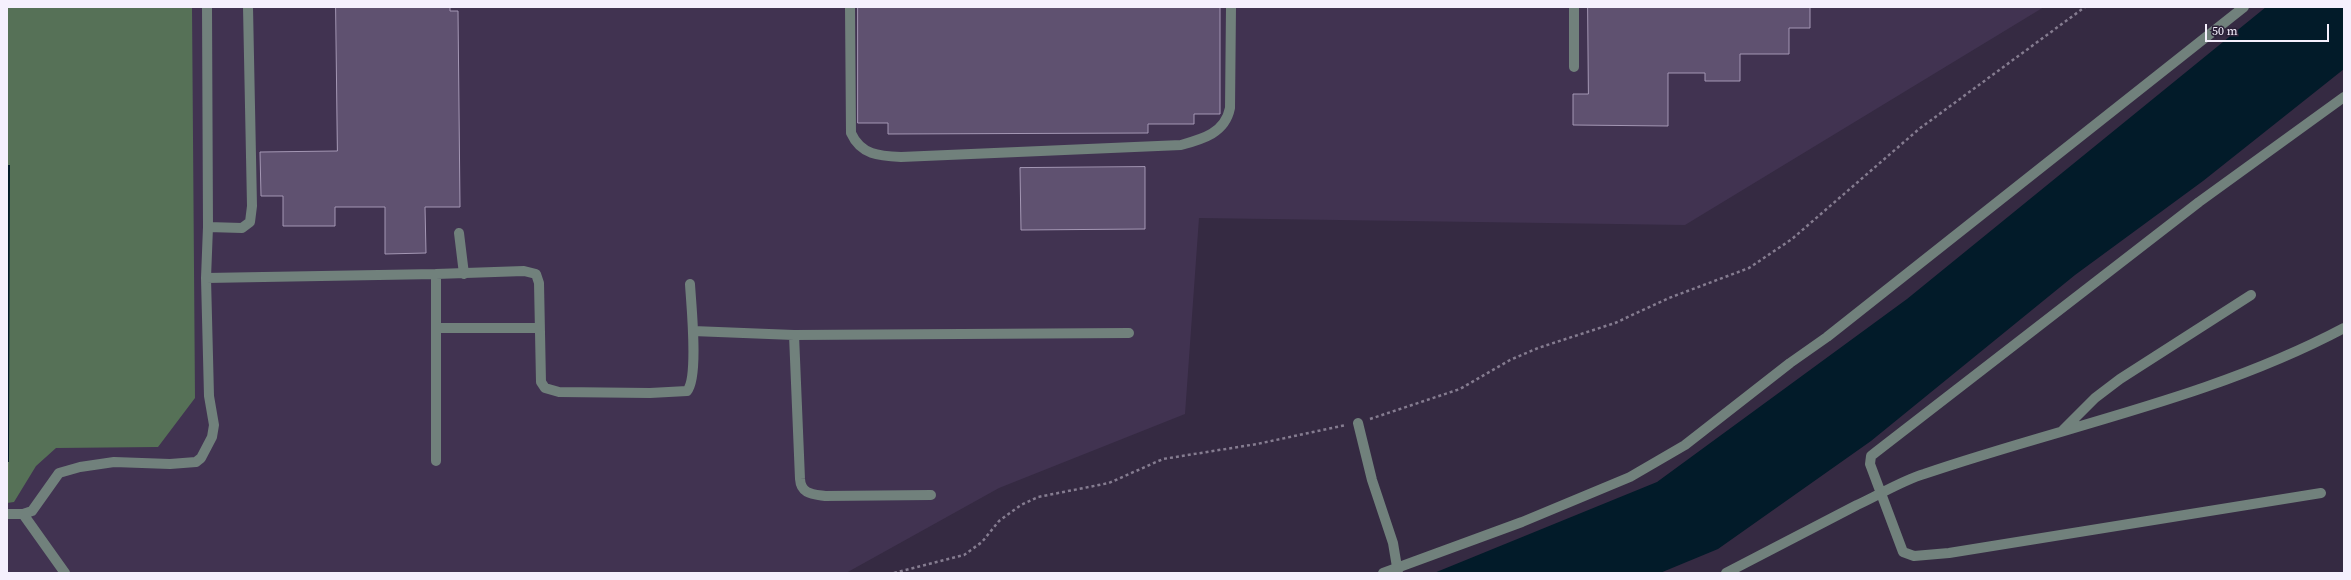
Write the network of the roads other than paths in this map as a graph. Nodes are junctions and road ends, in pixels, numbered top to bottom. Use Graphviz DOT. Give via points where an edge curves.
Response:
graph roads {
  1 [pos="207,7"];
  2 [pos="248,7"];
  3 [pos="850,7"];
  4 [pos="1231,7"];
  5 [pos="1574,7"];
  6 [pos="2244,7"];
  7 [pos="1574,67"];
  8 [pos="2344,97"];
  9 [pos="208,227"];
  10 [pos="459,233"];
  11 [pos="436,274"];
  12 [pos="464,274"];
  13 [pos="206,278"];
  14 [pos="690,284"];
  15 [pos="2251,295"];
  16 [pos="436,328"];
  17 [pos="539,328"];
  18 [pos="2344,328"];
  19 [pos="693,332"];
  20 [pos="1129,333"];
  21 [pos="794,335"];
  22 [pos="1358,423"];
  23 [pos="2064,430"];
  24 [pos="436,461"];
  25 [pos="2321,493"];
  26 [pos="1880,494"];
  27 [pos="930,495"];
  28 [pos="7,514"];
  29 [pos="23,514"];
  30 [pos="1398,571"];
  31 [pos="65,573"];
  32 [pos="1383,573"];
  33 [pos="1726,573"];
  1 -- 9 [label="street"];
  2 -- 9 [label="street" via="252,206 250,222 242,228"];
  3 -- 4 [label="street" via="851,133 868,152 877,156 901,156 1181,145 1212,135 1228,117 1230,108"];
  5 -- 7 [label="street"];
  6 -- 30 [label="street" via="1827,337 1685,445 1630,477"];
  8 -- 26 [label="street" via="2199,202 1871,456 1870,464"];
  9 -- 13 [label="street"];
  10 -- 12 [label="street"];
  11 -- 12 [label="street"];
  11 -- 13 [label="street"];
  11 -- 16 [label="street"];
  12 -- 17 [label="street" via="524,270 533,272 539,283"];
  13 -- 29 [label="street" via="209,396 214,425 212,437 201,458 186,464 114,462 80,466 59,473 32,510"];
  14 -- 19 [label="street"];
  15 -- 23 [label="street" via="2120,379 2095,398"];
  16 -- 17 [label="street"];
  16 -- 24 [label="street"];
  17 -- 19 [label="street" via="541,382 545,388 559,392 650,393 686,390 690,386"];
  18 -- 23 [label="street" via="2269,364 2139,409"];
  19 -- 21 [label="street"];
  20 -- 21 [label="street"];
  21 -- 27 [label="street" via="802,488 810,494 824,496"];
  22 -- 30 [label="street" via="1372,480 1393,543"];
  23 -- 26 [label="street" via="1921,474"];
  25 -- 26 [label="street" via="1949,553 1914,556 1903,552"];
  26 -- 33 [label="street"];
  28 -- 29 [label="street"];
  29 -- 31 [label="street"];
  30 -- 32 [label="street"];
}
